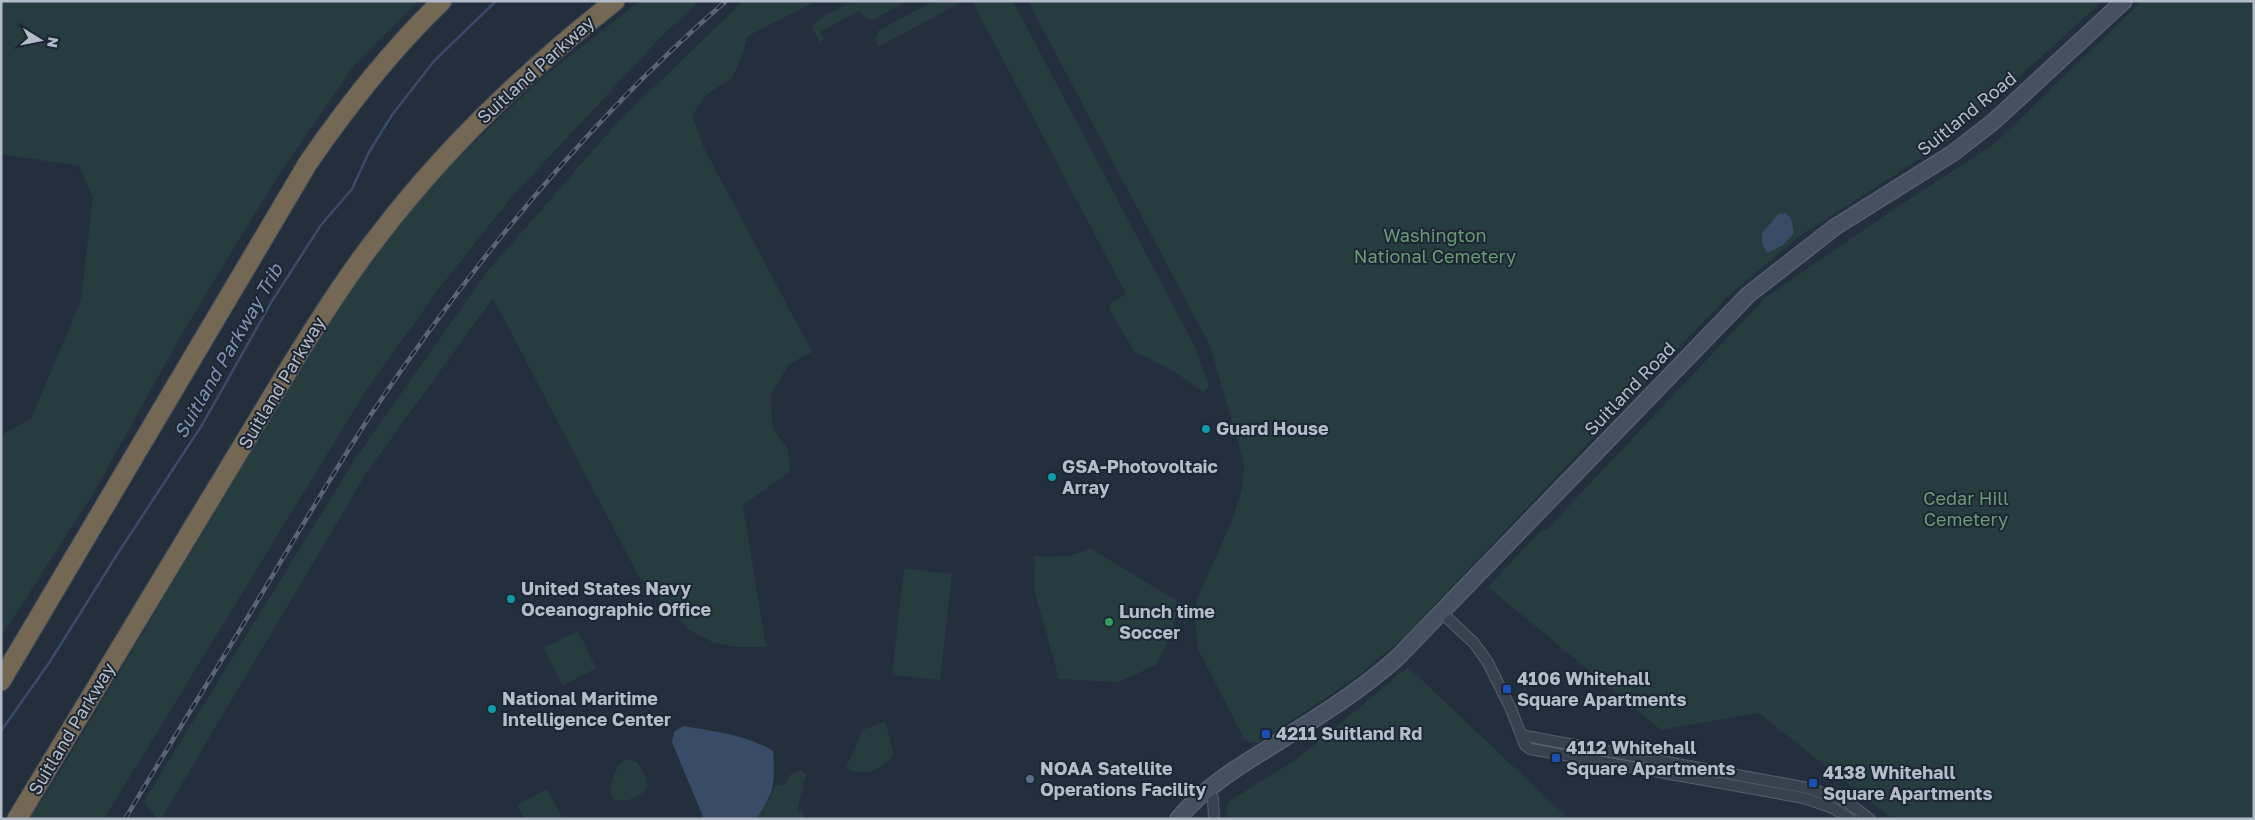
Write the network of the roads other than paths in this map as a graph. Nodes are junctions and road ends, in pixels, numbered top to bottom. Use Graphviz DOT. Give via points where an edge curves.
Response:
graph roads {
  1 [pos="442,1"];
  2 [pos="615,1"];
  3 [pos="2124,1"];
  4 [pos="1442,613"];
  5 [pos="1,681"];
  6 [pos="1521,735"];
  7 [pos="1207,791"];
  8 [pos="16,819"];
  9 [pos="1178,819"];
  10 [pos="1214,819"];
  11 [pos="1850,819"];
  12 [pos="1870,819"];
  1 -- 5 [label="highway" via="366,84 308,163"];
  2 -- 8 [label="highway, Suitland Parkway" via="549,55 477,122 410,196 365,253 295,359"];
  3 -- 4 [label="main road, Suitland Road" via="1993,122 1960,148 1835,227 1748,295"];
  4 -- 6 [label="street" via="1474,643 1487,661"];
  4 -- 7 [label="main road, Suitland Road" via="1398,658 1362,687"];
  6 -- 11 [label="street" via="1530,749 1804,798 1833,808"];
  6 -- 12 [label="street" via="1808,788 1846,801"];
  7 -- 9 [label="main road, Suitland Road"];
  7 -- 10 [label="street" via="1213,798"];
}
